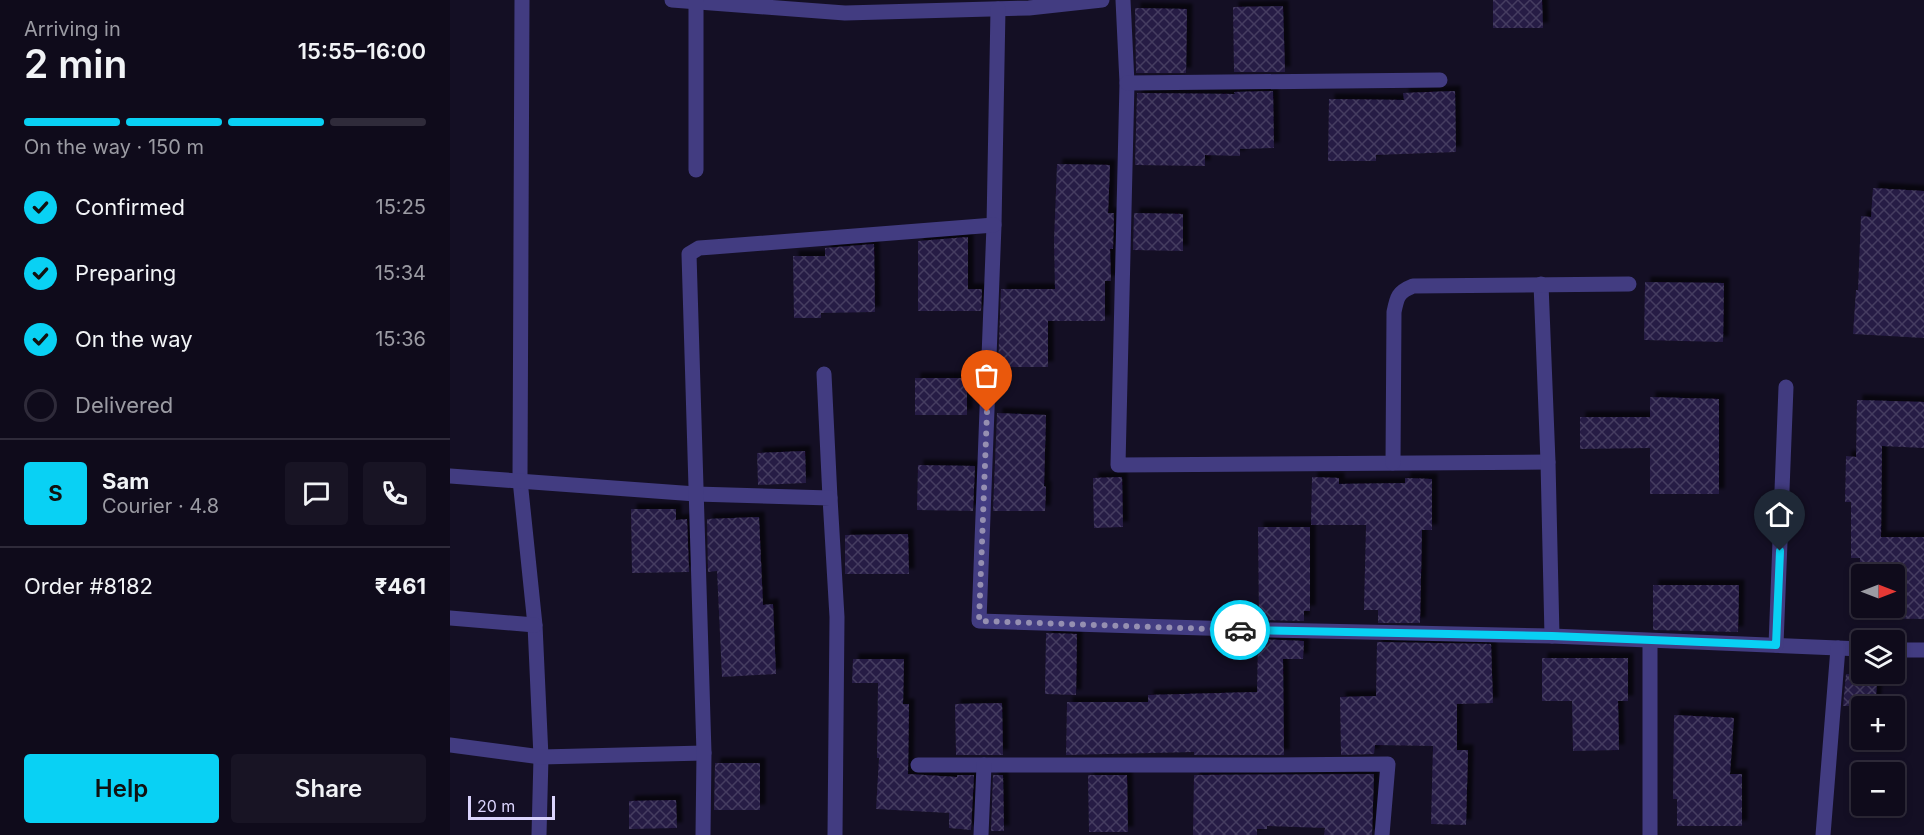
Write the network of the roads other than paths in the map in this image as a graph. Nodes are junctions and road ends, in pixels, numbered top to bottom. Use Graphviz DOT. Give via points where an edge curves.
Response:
graph roads {
  1 [pos="522,0"];
  2 [pos="672,0"];
  3 [pos="1102,0"];
  4 [pos="1123,0"];
  5 [pos="696,2"];
  6 [pos="998,9"];
  7 [pos="1440,80"];
  8 [pos="1127,83"];
  9 [pos="696,170"];
  10 [pos="994,225"];
  11 [pos="1541,284"];
  12 [pos="1629,284"];
  13 [pos="824,374"];
  14 [pos="1786,387"];
  15 [pos="1548,462"];
  16 [pos="1393,463"];
  17 [pos="450,476"];
  18 [pos="520,480"];
  19 [pos="696,494"];
  20 [pos="830,498"];
  21 [pos="450,618"];
  22 [pos="535,625"];
  23 [pos="1552,636"];
  24 [pos="1650,641"];
  25 [pos="1776,645"];
  26 [pos="1838,648"];
  27 [pos="1851,649"];
  28 [pos="1905,650"];
  29 [pos="1924,650"];
  30 [pos="450,745"];
  31 [pos="704,753"];
  32 [pos="541,756"];
  33 [pos="918,765"];
  34 [pos="984,765"];
  35 [pos="539,835"];
  36 [pos="703,835"];
  37 [pos="835,835"];
  38 [pos="981,835"];
  39 [pos="1382,835"];
  40 [pos="1650,835"];
  41 [pos="1823,835"];
  1 -- 18 [label="street"];
  2 -- 5 [label="street"];
  3 -- 6 [label="street"];
  4 -- 8 [label="street"];
  5 -- 6 [label="street" via="845,13"];
  5 -- 9 [label="street"];
  6 -- 10 [label="street"];
  7 -- 8 [label="street"];
  8 -- 16 [label="street" via="1118,465"];
  10 -- 19 [label="street" via="692,251 688,260"];
  10 -- 23 [label="street" via="979,621"];
  11 -- 12 [label="street"];
  11 -- 15 [label="street"];
  11 -- 16 [label="street" via="1413,286 1402,290 1394,312"];
  13 -- 20 [label="street"];
  14 -- 25 [label="street"];
  15 -- 16 [label="street"];
  15 -- 23 [label="street"];
  17 -- 18 [label="street"];
  18 -- 19 [label="street"];
  18 -- 22 [label="street"];
  19 -- 20 [label="street"];
  19 -- 31 [label="street"];
  20 -- 37 [label="street" via="837,617"];
  21 -- 22 [label="street"];
  22 -- 32 [label="street"];
  23 -- 24 [label="street"];
  24 -- 25 [label="street"];
  24 -- 40 [label="street"];
  25 -- 26 [label="street"];
  26 -- 27 [label="street"];
  26 -- 41 [label="street"];
  28 -- 29 [label="street"];
  30 -- 32 [label="street"];
  31 -- 32 [label="street"];
  31 -- 36 [label="street"];
  32 -- 35 [label="street"];
  33 -- 34 [label="street"];
  34 -- 38 [label="street"];
  34 -- 39 [label="street" via="1388,764"];
}
